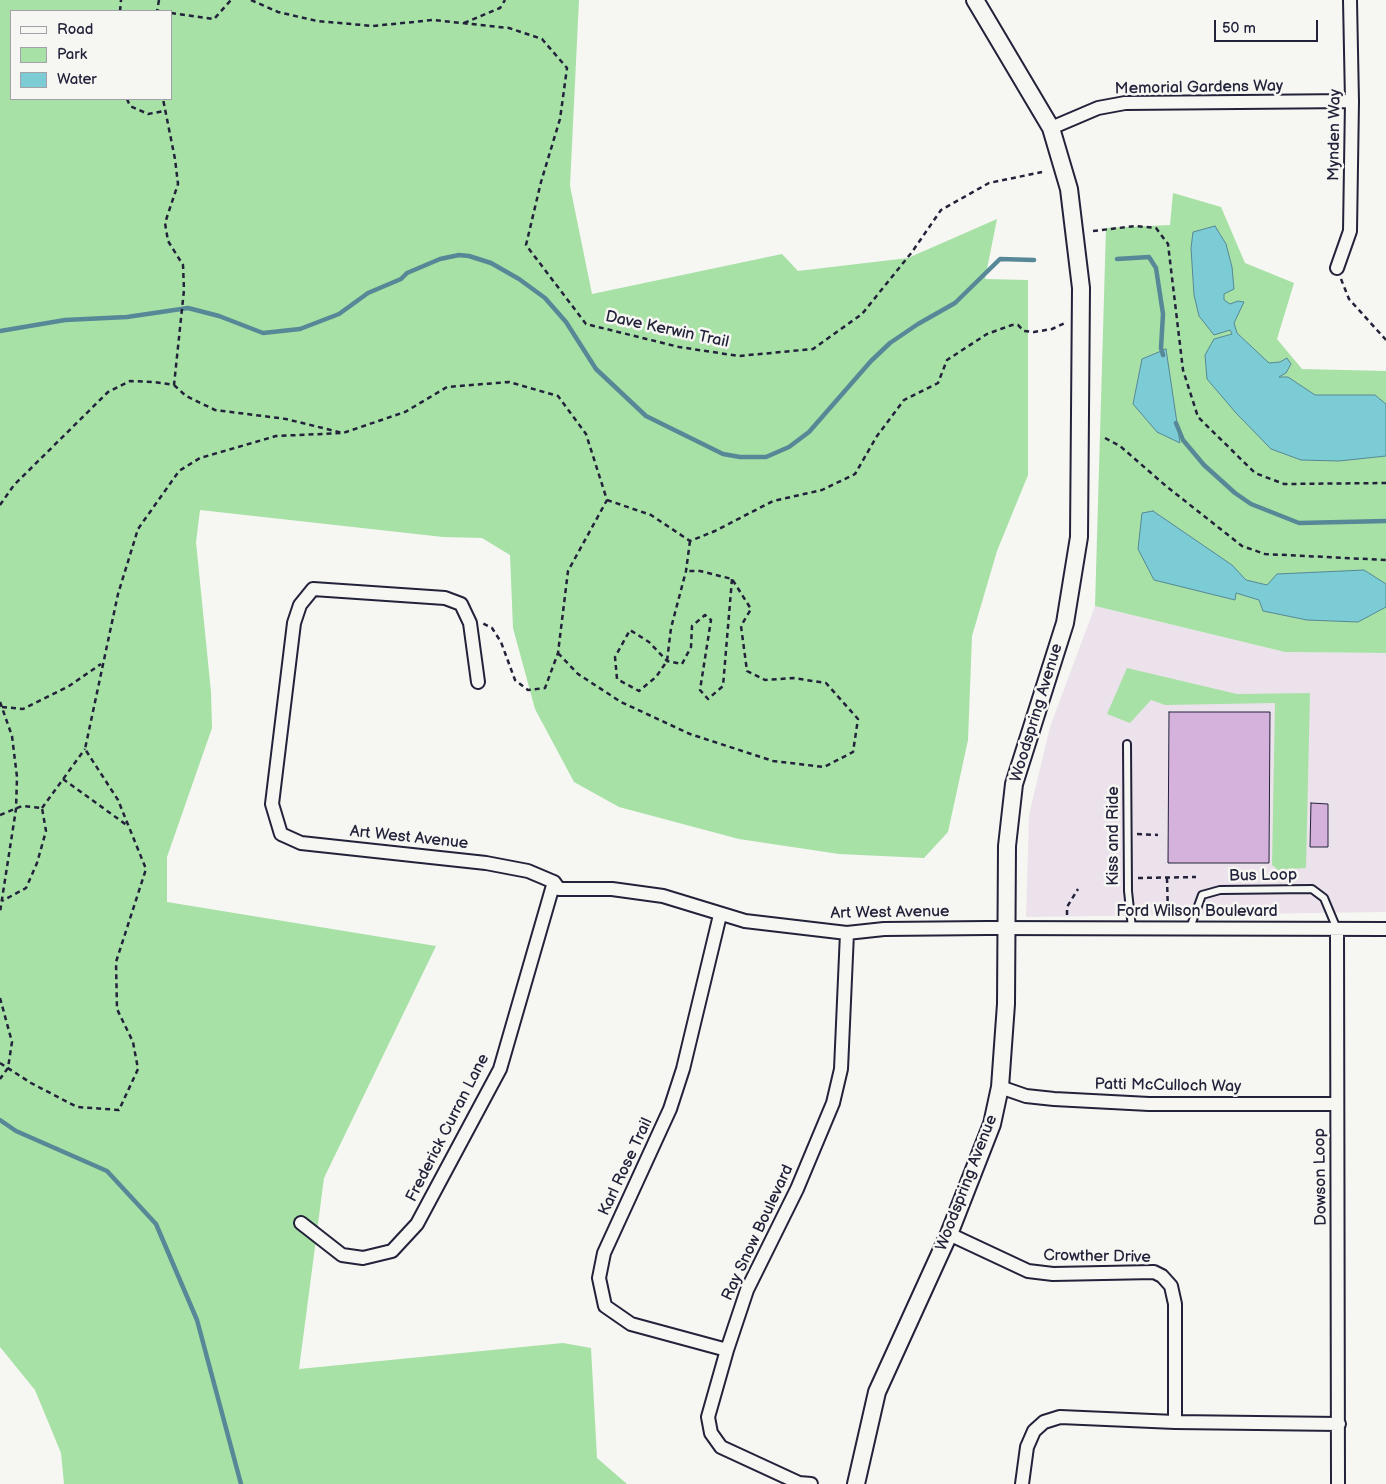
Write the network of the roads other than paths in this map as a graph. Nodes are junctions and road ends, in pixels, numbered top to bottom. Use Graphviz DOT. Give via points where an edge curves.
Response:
graph roads {
  1 [pos="975,0"];
  2 [pos="1350,0"];
  3 [pos="1352,101"];
  4 [pos="1051,128"];
  5 [pos="1337,268"];
  6 [pos="478,682"];
  7 [pos="1128,744"];
  8 [pos="554,882"];
  9 [pos="720,915"];
  10 [pos="1008,928"];
  11 [pos="1132,928"];
  12 [pos="1190,928"];
  13 [pos="1337,929"];
  14 [pos="1386,929"];
  15 [pos="847,933"];
  16 [pos="1000,1088"];
  17 [pos="1336,1104"];
  18 [pos="301,1223"];
  19 [pos="949,1234"];
  20 [pos="727,1350"];
  21 [pos="1175,1422"];
  22 [pos="1340,1424"];
  23 [pos="811,1484"];
  24 [pos="856,1484"];
  25 [pos="1022,1484"];
  26 [pos="1338,1484"];
  1 -- 4 [label="street, Woodspring Avenue"];
  2 -- 3 [label="street, Mynden Way"];
  3 -- 4 [label="street, Memorial Gardens Way" via="1125,103 1098,108"];
  3 -- 5 [label="street, Mynden Way" via="1350,231"];
  4 -- 10 [label="street, Woodspring Avenue" via="1069,189 1081,288 1079,537 1064,623 1014,784 1007,846"];
  6 -- 8 [label="street, Art West Avenue" via="470,623 460,604 445,598 313,589 300,605 294,623 272,804 281,834 301,843 486,863 528,871"];
  7 -- 11 [label="lane, Kiss and Ride" via="1128,891"];
  8 -- 9 [label="street, Art West Avenue" via="559,889 612,889 663,896 701,906"];
  8 -- 18 [label="street, Frederick Curran Lane" via="500,1069 417,1224 392,1251 363,1258 342,1255"];
  9 -- 15 [label="street, Art West Avenue" via="744,921"];
  9 -- 20 [label="street, Karl Rose Trail" via="670,1108 604,1253 599,1278 605,1306 631,1324"];
  10 -- 11 [label="street, Ford Wilson Boulevard"];
  10 -- 15 [label="street, Art West Avenue" via="884,929"];
  10 -- 16 [label="street, Woodspring Avenue"];
  11 -- 12 [label="street, Ford Wilson Boulevard"];
  12 -- 13 [label="street, Ford Wilson Boulevard"];
  12 -- 13 [label="lane, Bus Loop" via="1202,895 1220,890 1312,889 1324,898"];
  13 -- 14 [label="street, Ford Wilson Boulevard"];
  13 -- 17 [label="street, Dowson Loop"];
  15 -- 20 [label="street, Ray Snow Boulevard" via="842,1069 834,1103 798,1189 747,1290"];
  16 -- 17 [label="street, Patti McCulloch Way" via="1026,1096 1054,1099"];
  16 -- 19 [label="street, Woodspring Avenue" via="992,1124"];
  17 -- 22 [label="street, Dowson Loop"];
  19 -- 21 [label="street, Crowther Drive" via="1028,1271 1053,1274 1154,1272 1162,1276 1171,1286 1175,1304"];
  19 -- 24 [label="street, Woodspring Avenue" via="877,1392"];
  20 -- 23 [label="street, Ray Snow Boulevard" via="708,1417 711,1433 731,1454 799,1483"];
  21 -- 22 [label="street"];
  21 -- 25 [label="street" via="1060,1417 1044,1422 1034,1432 1027,1447"];
  22 -- 26 [label="street, Dowson Loop"];
}
